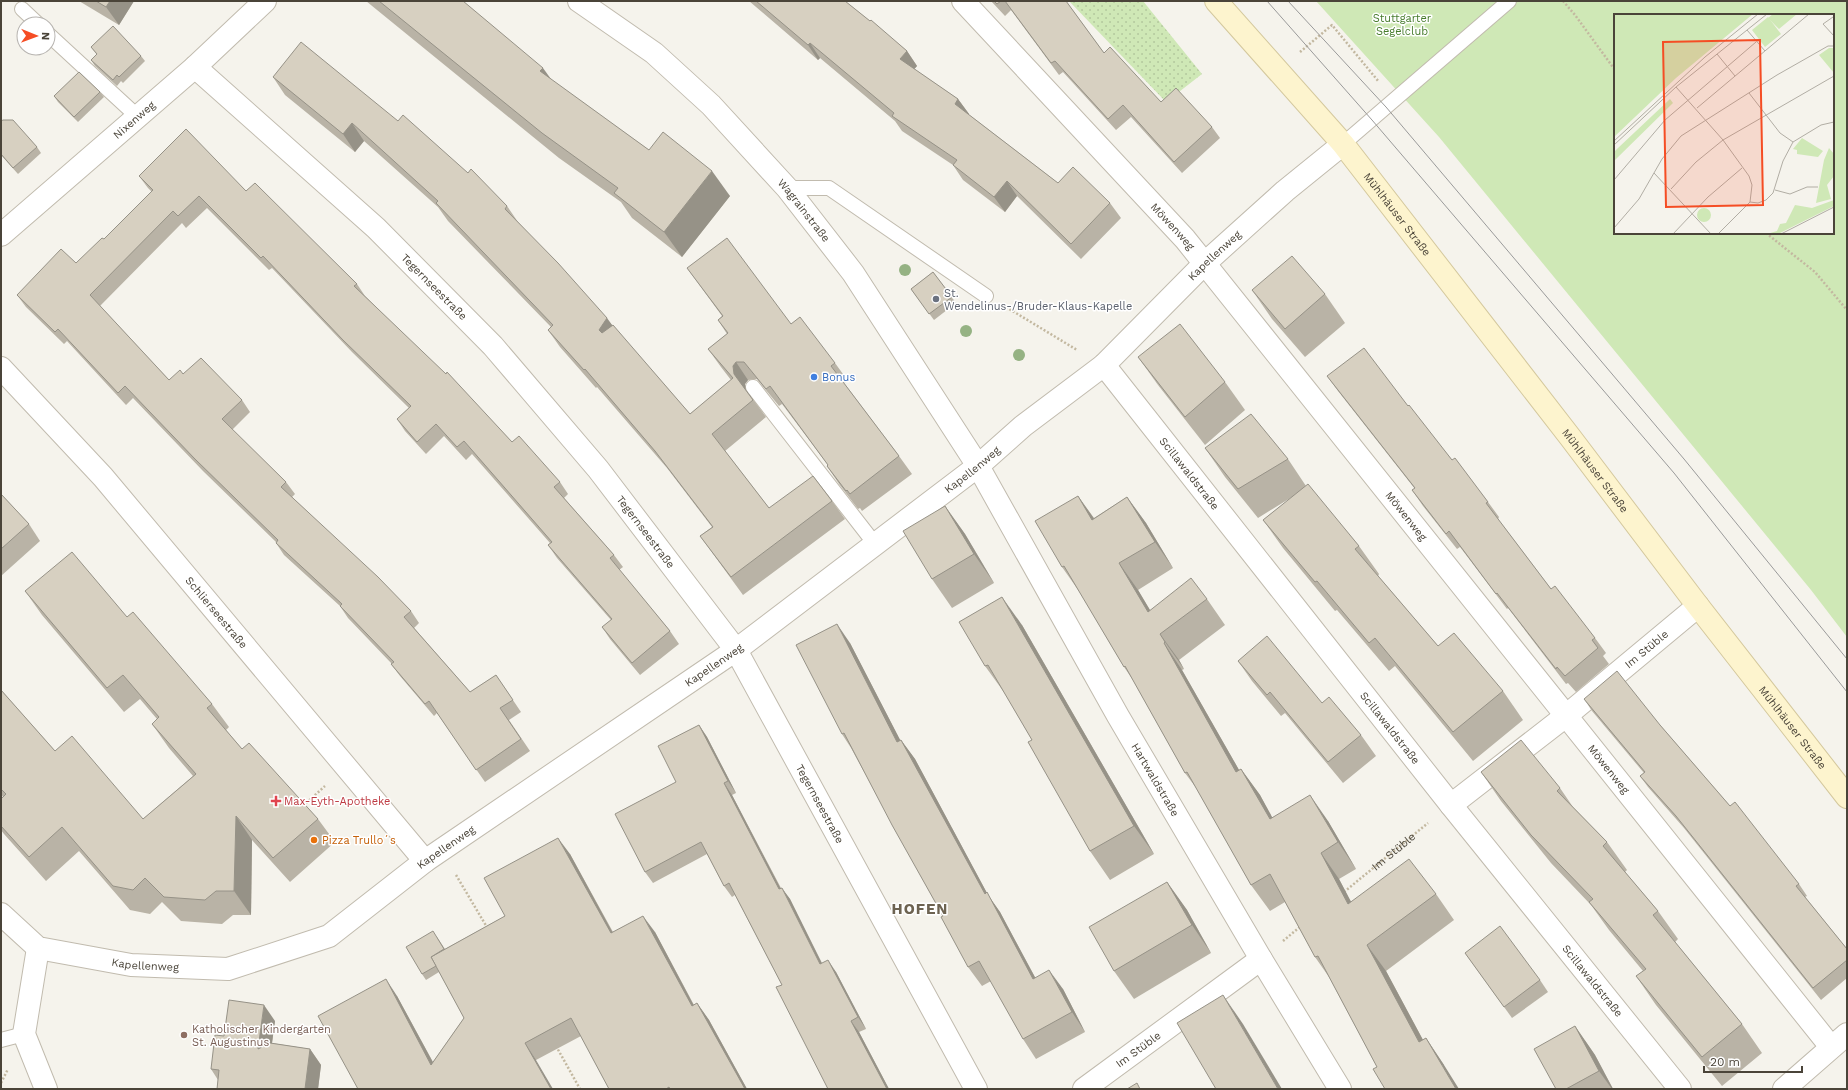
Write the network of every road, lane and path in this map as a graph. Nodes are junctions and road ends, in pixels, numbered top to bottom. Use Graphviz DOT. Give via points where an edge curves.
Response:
graph roads {
  1 [pos="265,1"];
  2 [pos="579,1"];
  3 [pos="963,1"];
  4 [pos="1216,1"];
  5 [pos="1509,1"];
  6 [pos="1563,1"];
  7 [pos="22,9"];
  8 [pos="29,16"];
  9 [pos="56,41"];
  10 [pos="1296,55"];
  11 [pos="195,67"];
  12 [pos="1614,69"];
  13 [pos="1394,100"];
  14 [pos="138,117"];
  15 [pos="1343,144"];
  16 [pos="788,188"];
  17 [pos="1767,234"];
  18 [pos="1,235"];
  19 [pos="1204,264"];
  20 [pos="986,296"];
  21 [pos="1847,310"];
  22 [pos="1104,365"];
  23 [pos="1,368"];
  24 [pos="753,387"];
  25 [pos="978,466"];
  26 [pos="875,544"];
  27 [pos="1698,606"];
  28 [pos="736,650"];
  29 [pos="1566,715"];
  30 [pos="325,786"];
  31 [pos="1847,797"];
  32 [pos="1451,805"];
  33 [pos="302,807"];
  34 [pos="433,856"];
  35 [pos="1341,894"];
  36 [pos="1,914"];
  37 [pos="1304,924"];
  38 [pos="490,932"];
  39 [pos="38,948"];
  40 [pos="1261,959"];
  41 [pos="24,1034"];
  42 [pos="1,1040"];
  43 [pos="1839,1040"];
  44 [pos="555,1045"];
  45 [pos="46,1089"];
  46 [pos="580,1089"];
  47 [pos="976,1089"];
  48 [pos="1084,1089"];
  49 [pos="1340,1089"];
  50 [pos="1680,1089"];
  51 [pos="1784,1089"];
  1 -- 11 [label="street, Nixenweg"];
  2 -- 16 [label="street, Wagrainstraße" via="654,53 711,105"];
  3 -- 19 [label="street, Möwenweg" via="1184,239"];
  4 -- 15 [label="main road, Mühlhäuser Straße"];
  5 -- 13 [label="lane"];
  6 -- 12 [label="path"];
  7 -- 8 [label="lane"];
  9 -- 14 [label="lane"];
  10 -- 13 [label="path" via="1332,26"];
  11 -- 14 [label="street, Nixenweg"];
  11 -- 28 [label="street, Tegernseestraße" via="376,228 493,346 598,469"];
  13 -- 15 [label="lane"];
  14 -- 18 [label="street, Nixenweg"];
  15 -- 19 [label="street, Kapellenweg" via="1285,190"];
  15 -- 27 [label="main road, Mühlhäuser Straße"];
  16 -- 20 [label="lane" via="829,188"];
  16 -- 25 [label="street, Wagrainstraße" via="853,273"];
  17 -- 21 [label="path" via="1815,272"];
  19 -- 22 [label="street, Kapellenweg"];
  19 -- 29 [label="street, Möwenweg"];
  20 -- 22 [label="path"];
  22 -- 25 [label="street, Kapellenweg" via="1022,426"];
  22 -- 32 [label="street, Scillawaldstraße"];
  23 -- 34 [label="street, Schlierseestraße" via="103,477"];
  24 -- 26 [label="lane"];
  25 -- 26 [label="street, Kapellenweg"];
  25 -- 40 [label="street, Hartwaldstraße" via="1118,716"];
  26 -- 28 [label="street, Kapellenweg"];
  27 -- 29 [label="street, Im Stüble"];
  27 -- 31 [label="main road, Mühlhäuser Straße"];
  28 -- 34 [label="street, Kapellenweg"];
  28 -- 47 [label="street, Tegernseestraße"];
  29 -- 32 [label="street, Im Stüble"];
  29 -- 43 [label="street, Möwenweg"];
  30 -- 33 [label="path"];
  32 -- 35 [label="path, Im Stüble"];
  32 -- 50 [label="street, Scillawaldstraße"];
  34 -- 38 [label="path"];
  34 -- 39 [label="street, Kapellenweg" via="329,936 228,969 131,965"];
  36 -- 39 [label="street"];
  37 -- 40 [label="path"];
  39 -- 41 [label="street"];
  40 -- 48 [label="street, Im Stüble"];
  40 -- 49 [label="street, Hartwaldstraße"];
  41 -- 42 [label="lane"];
  41 -- 45 [label="street"];
  43 -- 51 [label="street"];
  44 -- 46 [label="path"];
}
